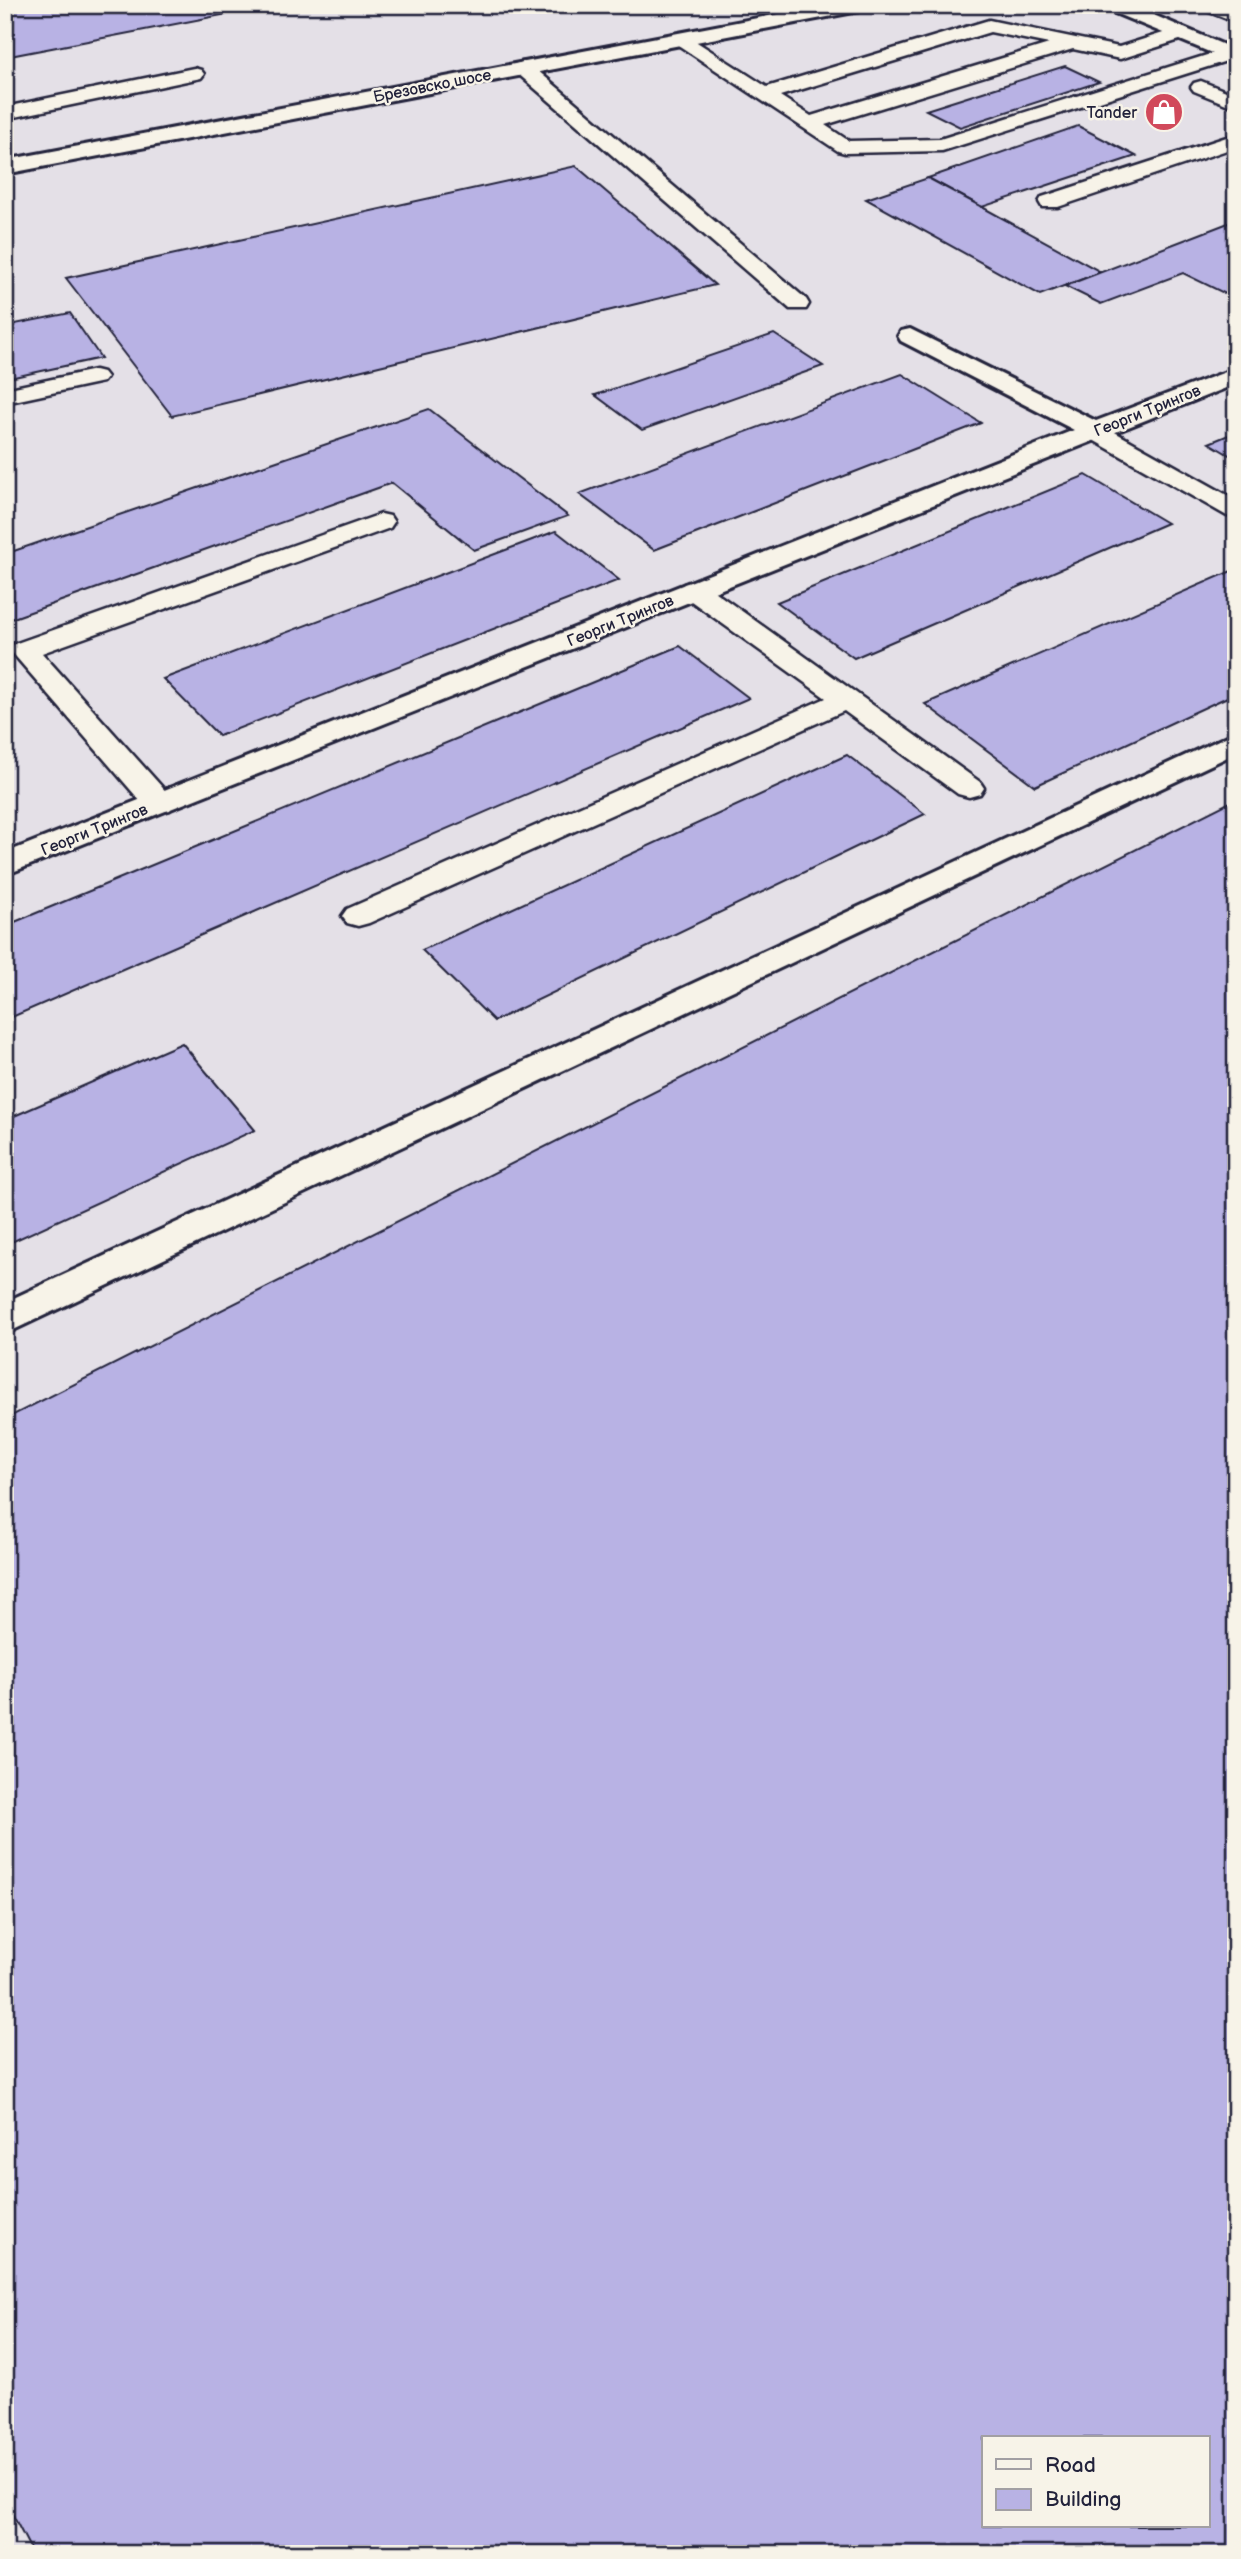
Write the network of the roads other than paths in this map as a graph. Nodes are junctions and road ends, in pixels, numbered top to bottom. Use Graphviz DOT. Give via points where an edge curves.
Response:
graph roads {
  1 [pos="859,5"];
  2 [pos="1112,5"];
  3 [pos="1210,5"];
  4 [pos="1236,16"];
  5 [pos="1179,34"];
  6 [pos="679,39"];
  7 [pos="1073,43"];
  8 [pos="1233,56"];
  9 [pos="523,68"];
  10 [pos="194,74"];
  11 [pos="1201,87"];
  12 [pos="765,94"];
  13 [pos="1236,102"];
  14 [pos="5,113"];
  15 [pos="810,123"];
  16 [pos="1236,140"];
  17 [pos="5,167"];
  18 [pos="1050,202"];
  19 [pos="798,304"];
  20 [pos="909,336"];
  21 [pos="1236,375"];
  22 [pos="95,377"];
  23 [pos="5,396"];
  24 [pos="1095,430"];
  25 [pos="1236,511"];
  26 [pos="381,522"];
  27 [pos="694,590"];
  28 [pos="846,700"];
  29 [pos="1236,741"];
  30 [pos="969,788"];
  31 [pos="159,803"];
  32 [pos="5,865"];
  33 [pos="358,916"];
  34 [pos="5,1319"];
  1 -- 6 [label="street, Брезовско шосе"];
  2 -- 5 [label="street"];
  3 -- 4 [label="street"];
  5 -- 7 [label="lane" via="1120,53"];
  5 -- 8 [label="street"];
  6 -- 9 [label="street, Брезовско шосе"];
  6 -- 12 [label="lane"];
  7 -- 12 [label="lane" via="989,26"];
  7 -- 15 [label="lane"];
  8 -- 15 [label="lane" via="942,145 845,146"];
  9 -- 17 [label="street, Брезовско шосе"];
  9 -- 19 [label="lane"];
  10 -- 14 [label="lane"];
  11 -- 13 [label="lane"];
  12 -- 15 [label="lane"];
  16 -- 18 [label="lane"];
  20 -- 24 [label="street"];
  21 -- 24 [label="street, Георги Трингов"];
  22 -- 23 [label="lane"];
  24 -- 25 [label="lane"];
  24 -- 27 [label="street, Георги Трингов"];
  26 -- 31 [label="lane" via="24,650"];
  27 -- 28 [label="lane"];
  27 -- 31 [label="street, Георги Трингов"];
  28 -- 30 [label="lane"];
  28 -- 33 [label="lane"];
  29 -- 34 [label="street"];
  31 -- 32 [label="street, Георги Трингов"];
}
